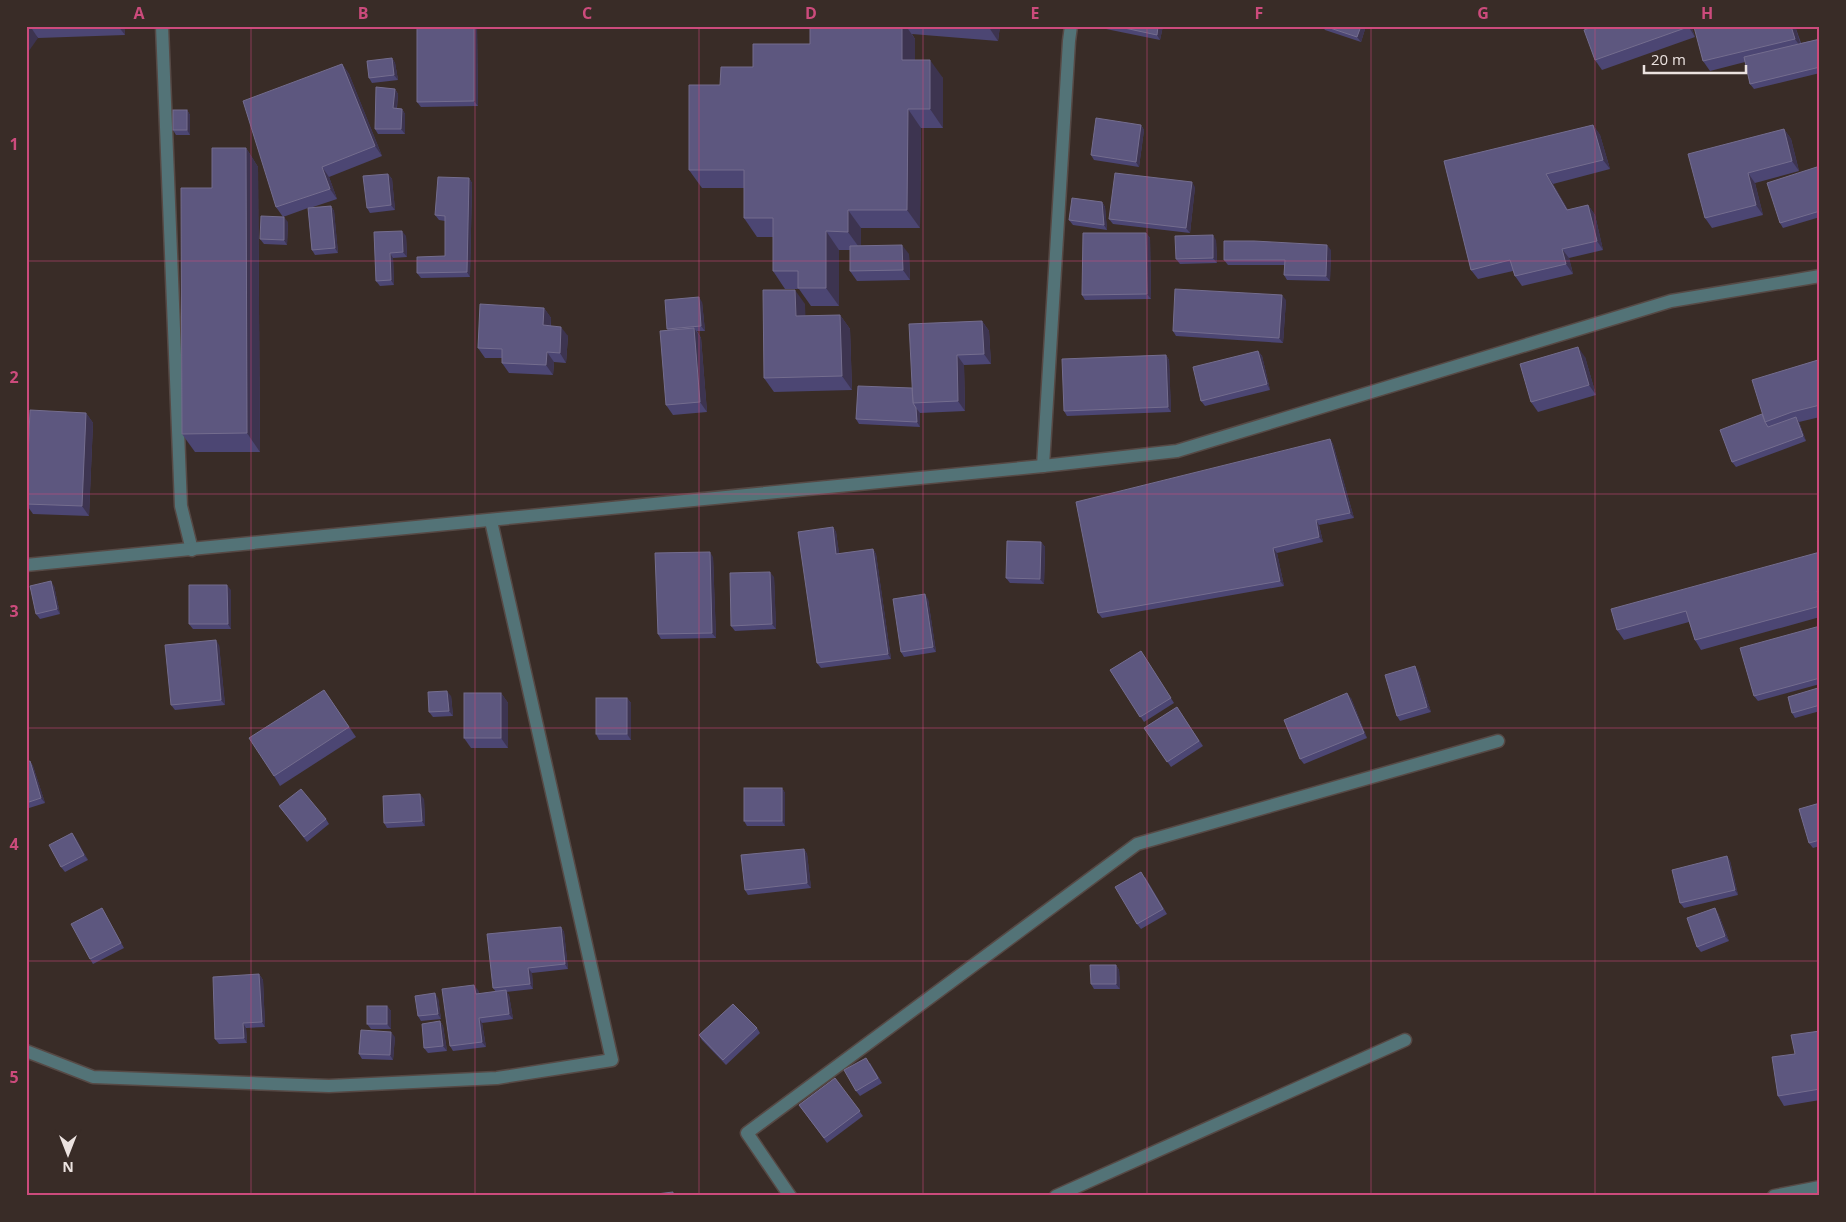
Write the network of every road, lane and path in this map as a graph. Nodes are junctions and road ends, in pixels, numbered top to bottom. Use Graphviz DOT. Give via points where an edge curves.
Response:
graph roads {
  1 [pos="162,26"];
  2 [pos="1071,26"];
  3 [pos="1820,276"];
  4 [pos="1044,466"];
  5 [pos="491,521"];
  6 [pos="192,550"];
  7 [pos="26,565"];
  8 [pos="1498,741"];
  9 [pos="1406,1040"];
  10 [pos="26,1051"];
  11 [pos="1820,1187"];
  12 [pos="790,1196"];
  13 [pos="1056,1196"];
  14 [pos="1774,1196"];
  1 -- 6 [label="street" via="181,506"];
  2 -- 4 [label="street"];
  3 -- 4 [label="street" via="1671,301 1177,451"];
  4 -- 5 [label="street"];
  5 -- 6 [label="street"];
  5 -- 10 [label="street" via="612,1060 497,1078 329,1086 93,1077"];
  6 -- 7 [label="street"];
  8 -- 12 [label="street" via="1137,844 748,1133"];
  9 -- 13 [label="street"];
  11 -- 14 [label="street"];
}
